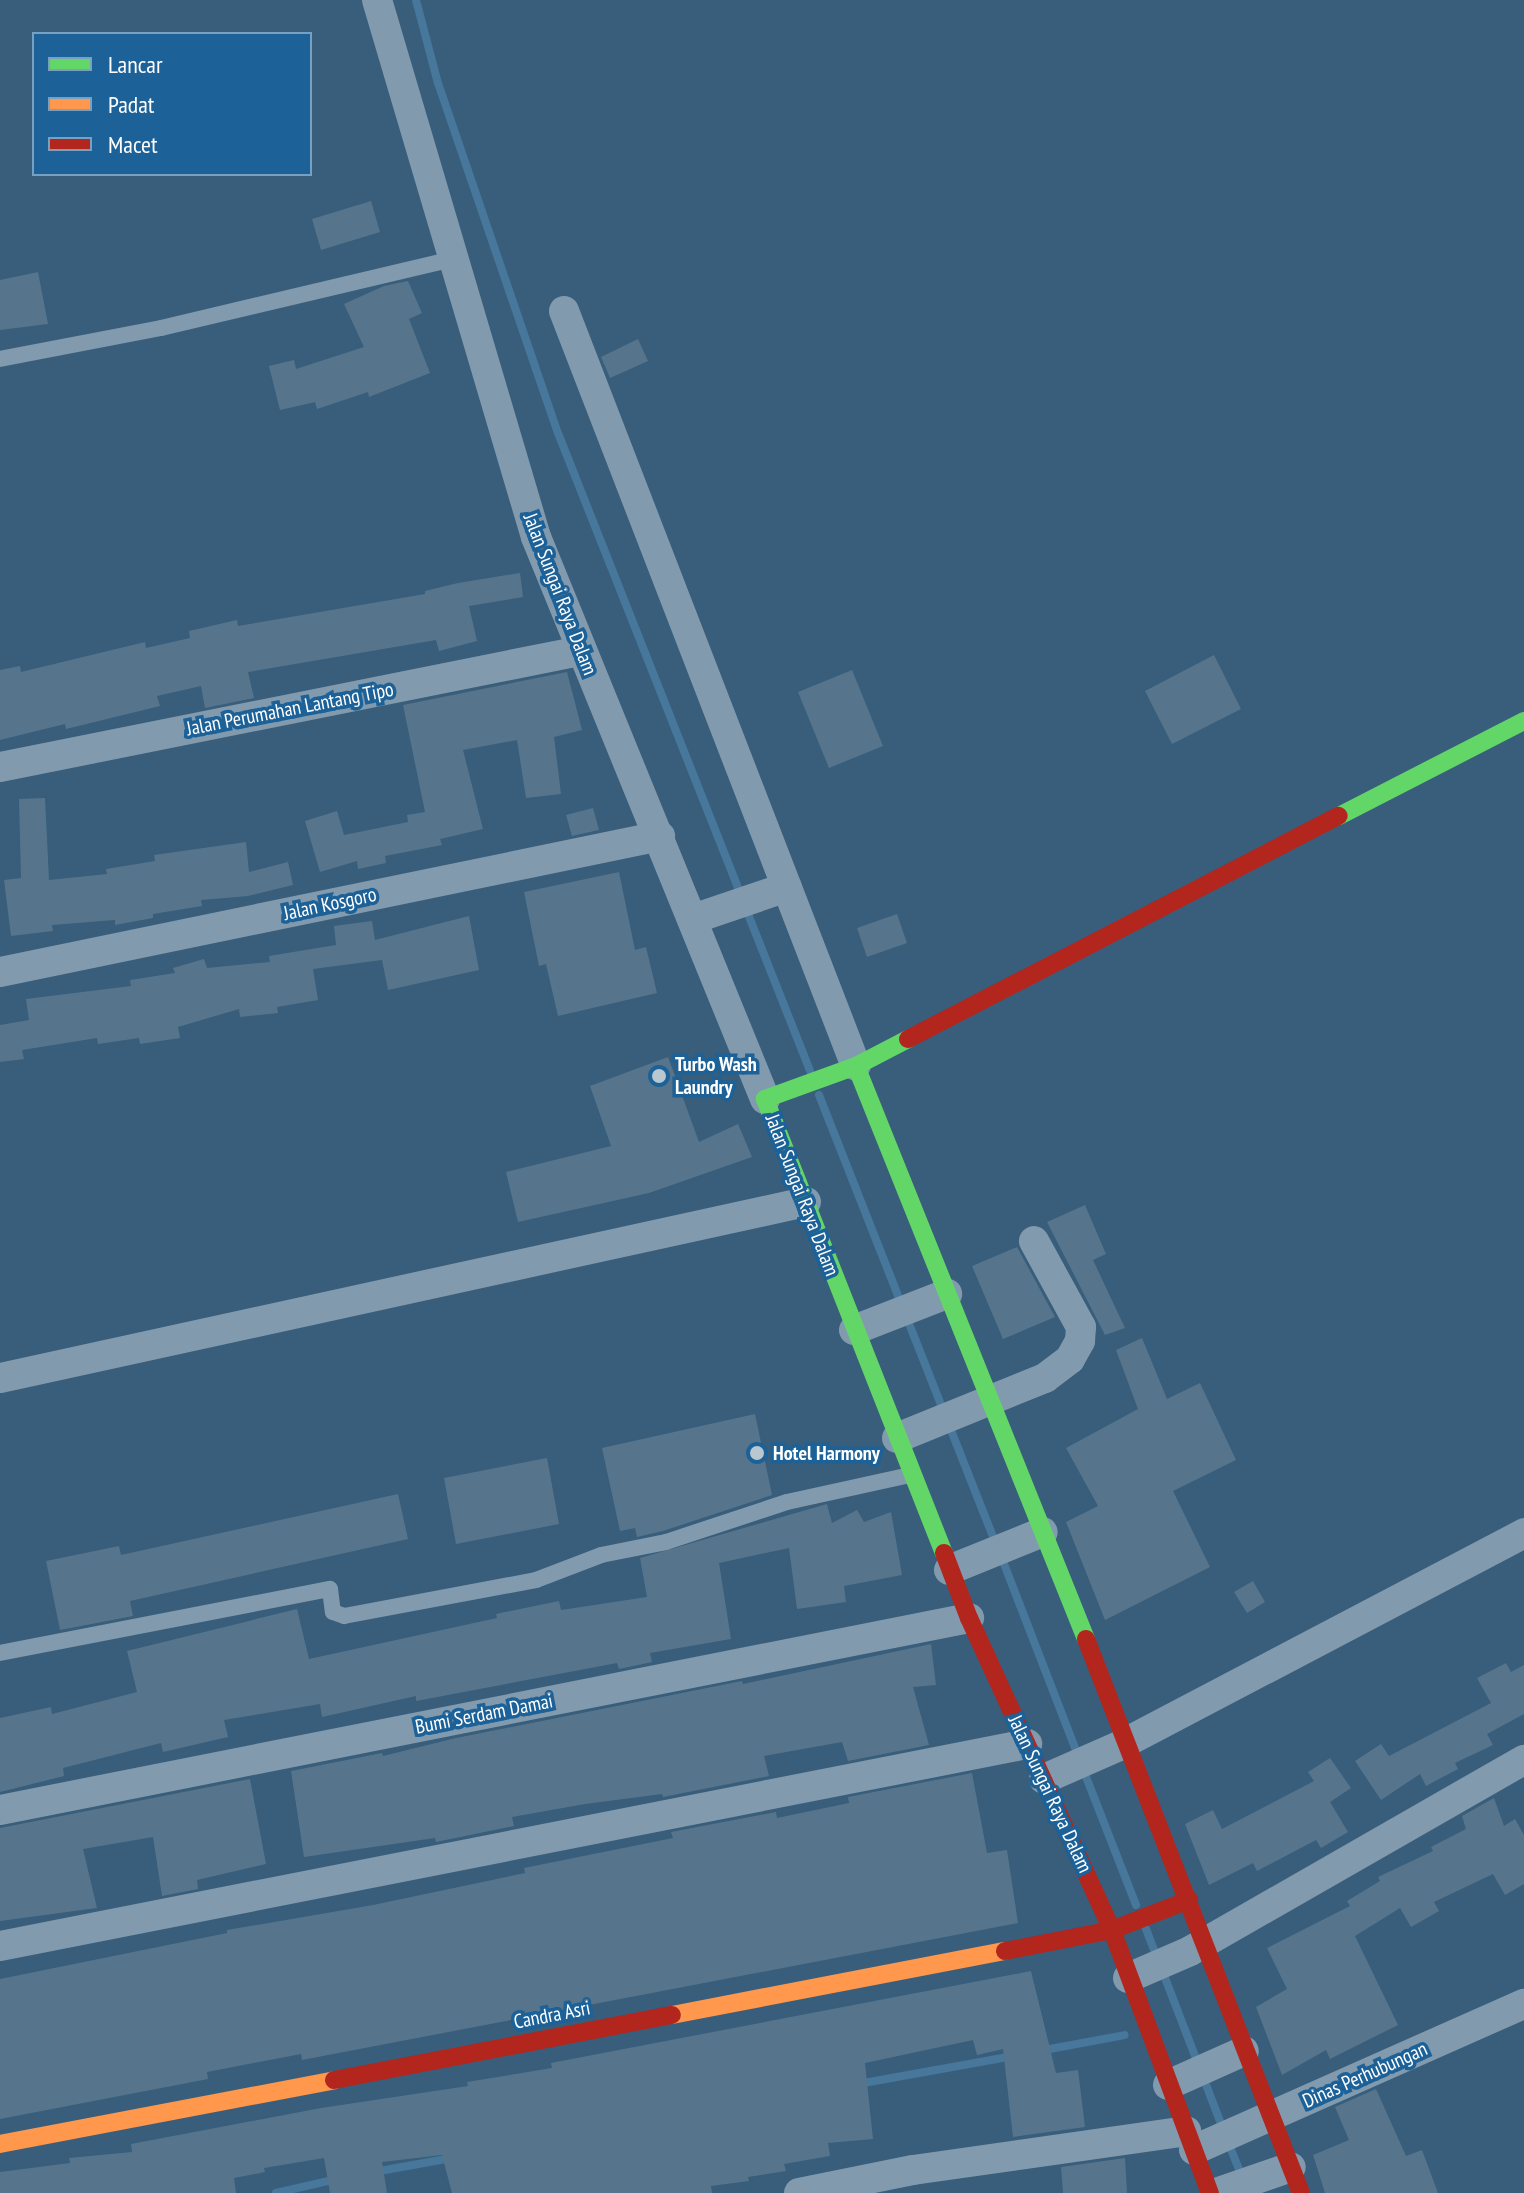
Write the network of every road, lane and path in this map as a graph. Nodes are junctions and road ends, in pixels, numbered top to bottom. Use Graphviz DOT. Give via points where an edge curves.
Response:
graph roads {
  1 [pos="377,0"];
  2 [pos="452,259"];
  3 [pos="564,311"];
  4 [pos="0,359"];
  5 [pos="580,651"];
  6 [pos="1524,721"];
  7 [pos="0,767"];
  8 [pos="660,836"];
  9 [pos="782,889"];
  10 [pos="702,916"];
  11 [pos="0,972"];
  12 [pos="845,1070"];
  13 [pos="775,1095"];
  14 [pos="806,1202"];
  15 [pos="1034,1241"];
  16 [pos="942,1296"];
  17 [pos="854,1330"];
  18 [pos="0,1378"];
  19 [pos="983,1402"];
  20 [pos="909,1432"];
  21 [pos="912,1474"];
  22 [pos="1524,1533"];
  23 [pos="1035,1535"];
  24 [pos="962,1565"];
  25 [pos="969,1618"];
  26 [pos="0,1653"];
  27 [pos="1027,1744"];
  28 [pos="1123,1744"];
  29 [pos="1524,1760"];
  30 [pos="1052,1776"];
  31 [pos="0,1810"];
  32 [pos="1181,1904"];
  33 [pos="1121,1926"];
  34 [pos="0,1946"];
  35 [pos="1198,1946"];
  36 [pos="1141,1973"];
  37 [pos="1524,2004"];
  38 [pos="1237,2054"];
  39 [pos="1174,2082"];
  40 [pos="1266,2119"];
  41 [pos="1196,2142"];
  42 [pos="0,2144"];
  43 [pos="1291,2177"];
  44 [pos="1219,2191"];
  45 [pos="799,2193"];
  1 -- 2 [label="street, Jalan Sungai Raya Dalam"];
  2 -- 4 [label="lane" via="161,328"];
  2 -- 5 [label="street, Jalan Sungai Raya Dalam" via="536,537"];
  3 -- 9 [label="street"];
  5 -- 7 [label="street, Jalan Perumahan Lantang Tipo"];
  5 -- 8 [label="street, Jalan Sungai Raya Dalam"];
  6 -- 12 [label="street"];
  8 -- 10 [label="street, Jalan Sungai Raya Dalam"];
  8 -- 11 [label="street, Jalan Kosgoro"];
  9 -- 10 [label="street"];
  9 -- 12 [label="street"];
  10 -- 13 [label="street, Jalan Sungai Raya Dalam"];
  12 -- 13 [label="street"];
  12 -- 16 [label="street"];
  13 -- 14 [label="street, Jalan Sungai Raya Dalam"];
  14 -- 17 [label="street, Jalan Sungai Raya Dalam"];
  14 -- 18 [label="street"];
  15 -- 19 [label="street" via="1081,1327 1080,1341 1060,1369"];
  16 -- 17 [label="street"];
  16 -- 19 [label="street"];
  17 -- 20 [label="street, Jalan Sungai Raya Dalam"];
  19 -- 20 [label="street"];
  19 -- 23 [label="street"];
  20 -- 21 [label="street, Jalan Sungai Raya Dalam"];
  21 -- 24 [label="street, Jalan Sungai Raya Dalam"];
  21 -- 26 [label="lane" via="787,1502 666,1542 601,1555 536,1580 337,1616 330,1589"];
  22 -- 28 [label="street"];
  23 -- 24 [label="street"];
  23 -- 28 [label="street"];
  24 -- 25 [label="street, Jalan Sungai Raya Dalam"];
  25 -- 27 [label="street, Jalan Sungai Raya Dalam"];
  25 -- 31 [label="street, Bumi Serdam Damai"];
  27 -- 30 [label="street, Jalan Sungai Raya Dalam"];
  27 -- 34 [label="street"];
  28 -- 30 [label="street"];
  28 -- 32 [label="street"];
  29 -- 35 [label="street"];
  30 -- 33 [label="street, Jalan Sungai Raya Dalam"];
  32 -- 33 [label="street, Candra Asri"];
  32 -- 35 [label="street"];
  33 -- 36 [label="street, Jalan Sungai Raya Dalam"];
  33 -- 42 [label="street, Candra Asri"];
  35 -- 36 [label="street"];
  35 -- 38 [label="street"];
  36 -- 39 [label="street, Jalan Sungai Raya Dalam"];
  37 -- 40 [label="street, Dinas Perhubungan"];
  38 -- 39 [label="street"];
  38 -- 40 [label="street"];
  39 -- 41 [label="street, Jalan Sungai Raya Dalam"];
  40 -- 41 [label="street, Dinas Perhubungan"];
  40 -- 43 [label="street"];
  41 -- 44 [label="street, Jalan Sungai Raya Dalam"];
  41 -- 45 [label="street, Dinas Perhubungan" via="913,2170"];
  43 -- 44 [label="street"];
}
